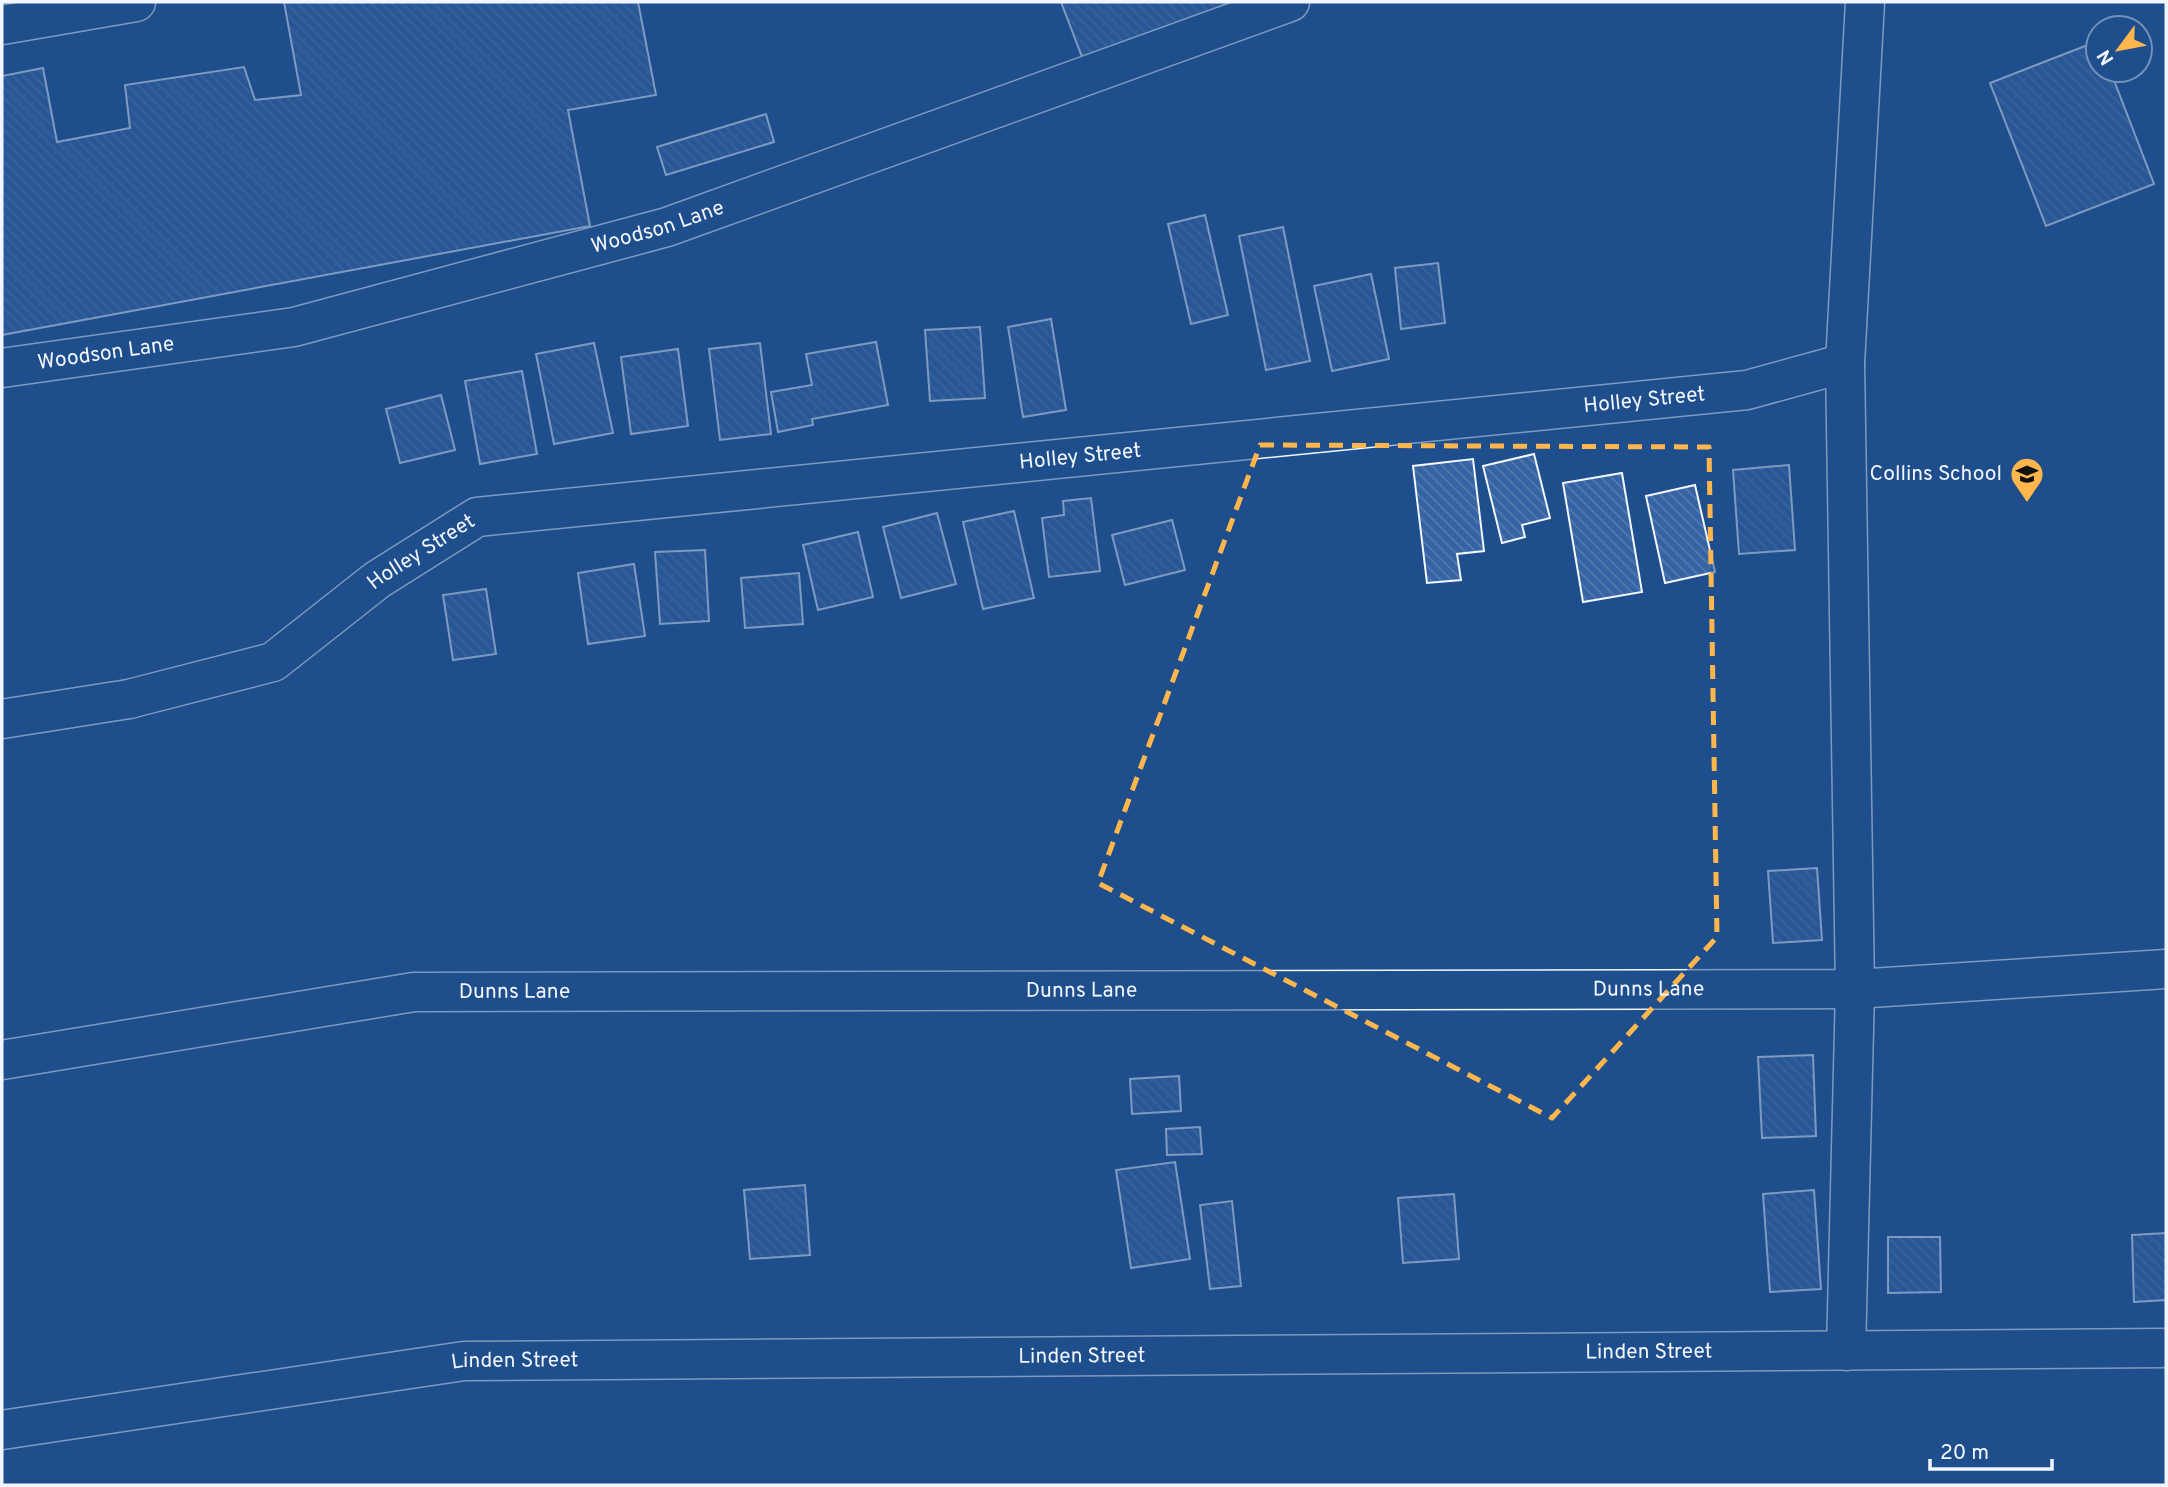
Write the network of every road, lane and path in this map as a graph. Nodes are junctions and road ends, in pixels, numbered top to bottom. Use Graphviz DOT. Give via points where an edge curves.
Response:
graph roads {
  1 [pos="135,2"];
  2 [pos="1290,2"];
  3 [pos="1865,2"];
  4 [pos="2,25"];
  5 [pos="1845,363"];
  6 [pos="2,368"];
  7 [pos="2,719"];
  8 [pos="2166,969"];
  9 [pos="1855,989"];
  10 [pos="2,1060"];
  11 [pos="2166,1348"];
  12 [pos="1846,1351"];
  13 [pos="2,1430"];
  1 -- 4 [label="street"];
  2 -- 6 [label="street, Woodson Lane" via="667,227 294,327"];
  3 -- 5 [label="street"];
  5 -- 7 [label="street, Holley Street" via="1747,390 477,517 377,580 273,662 129,699"];
  5 -- 9 [label="street"];
  8 -- 9 [label="street, Dunns Lane"];
  9 -- 10 [label="street, Dunns Lane" via="414,992"];
  9 -- 12 [label="street"];
  11 -- 12 [label="street, Linden Street"];
  12 -- 13 [label="street, Linden Street" via="464,1361"];
}
